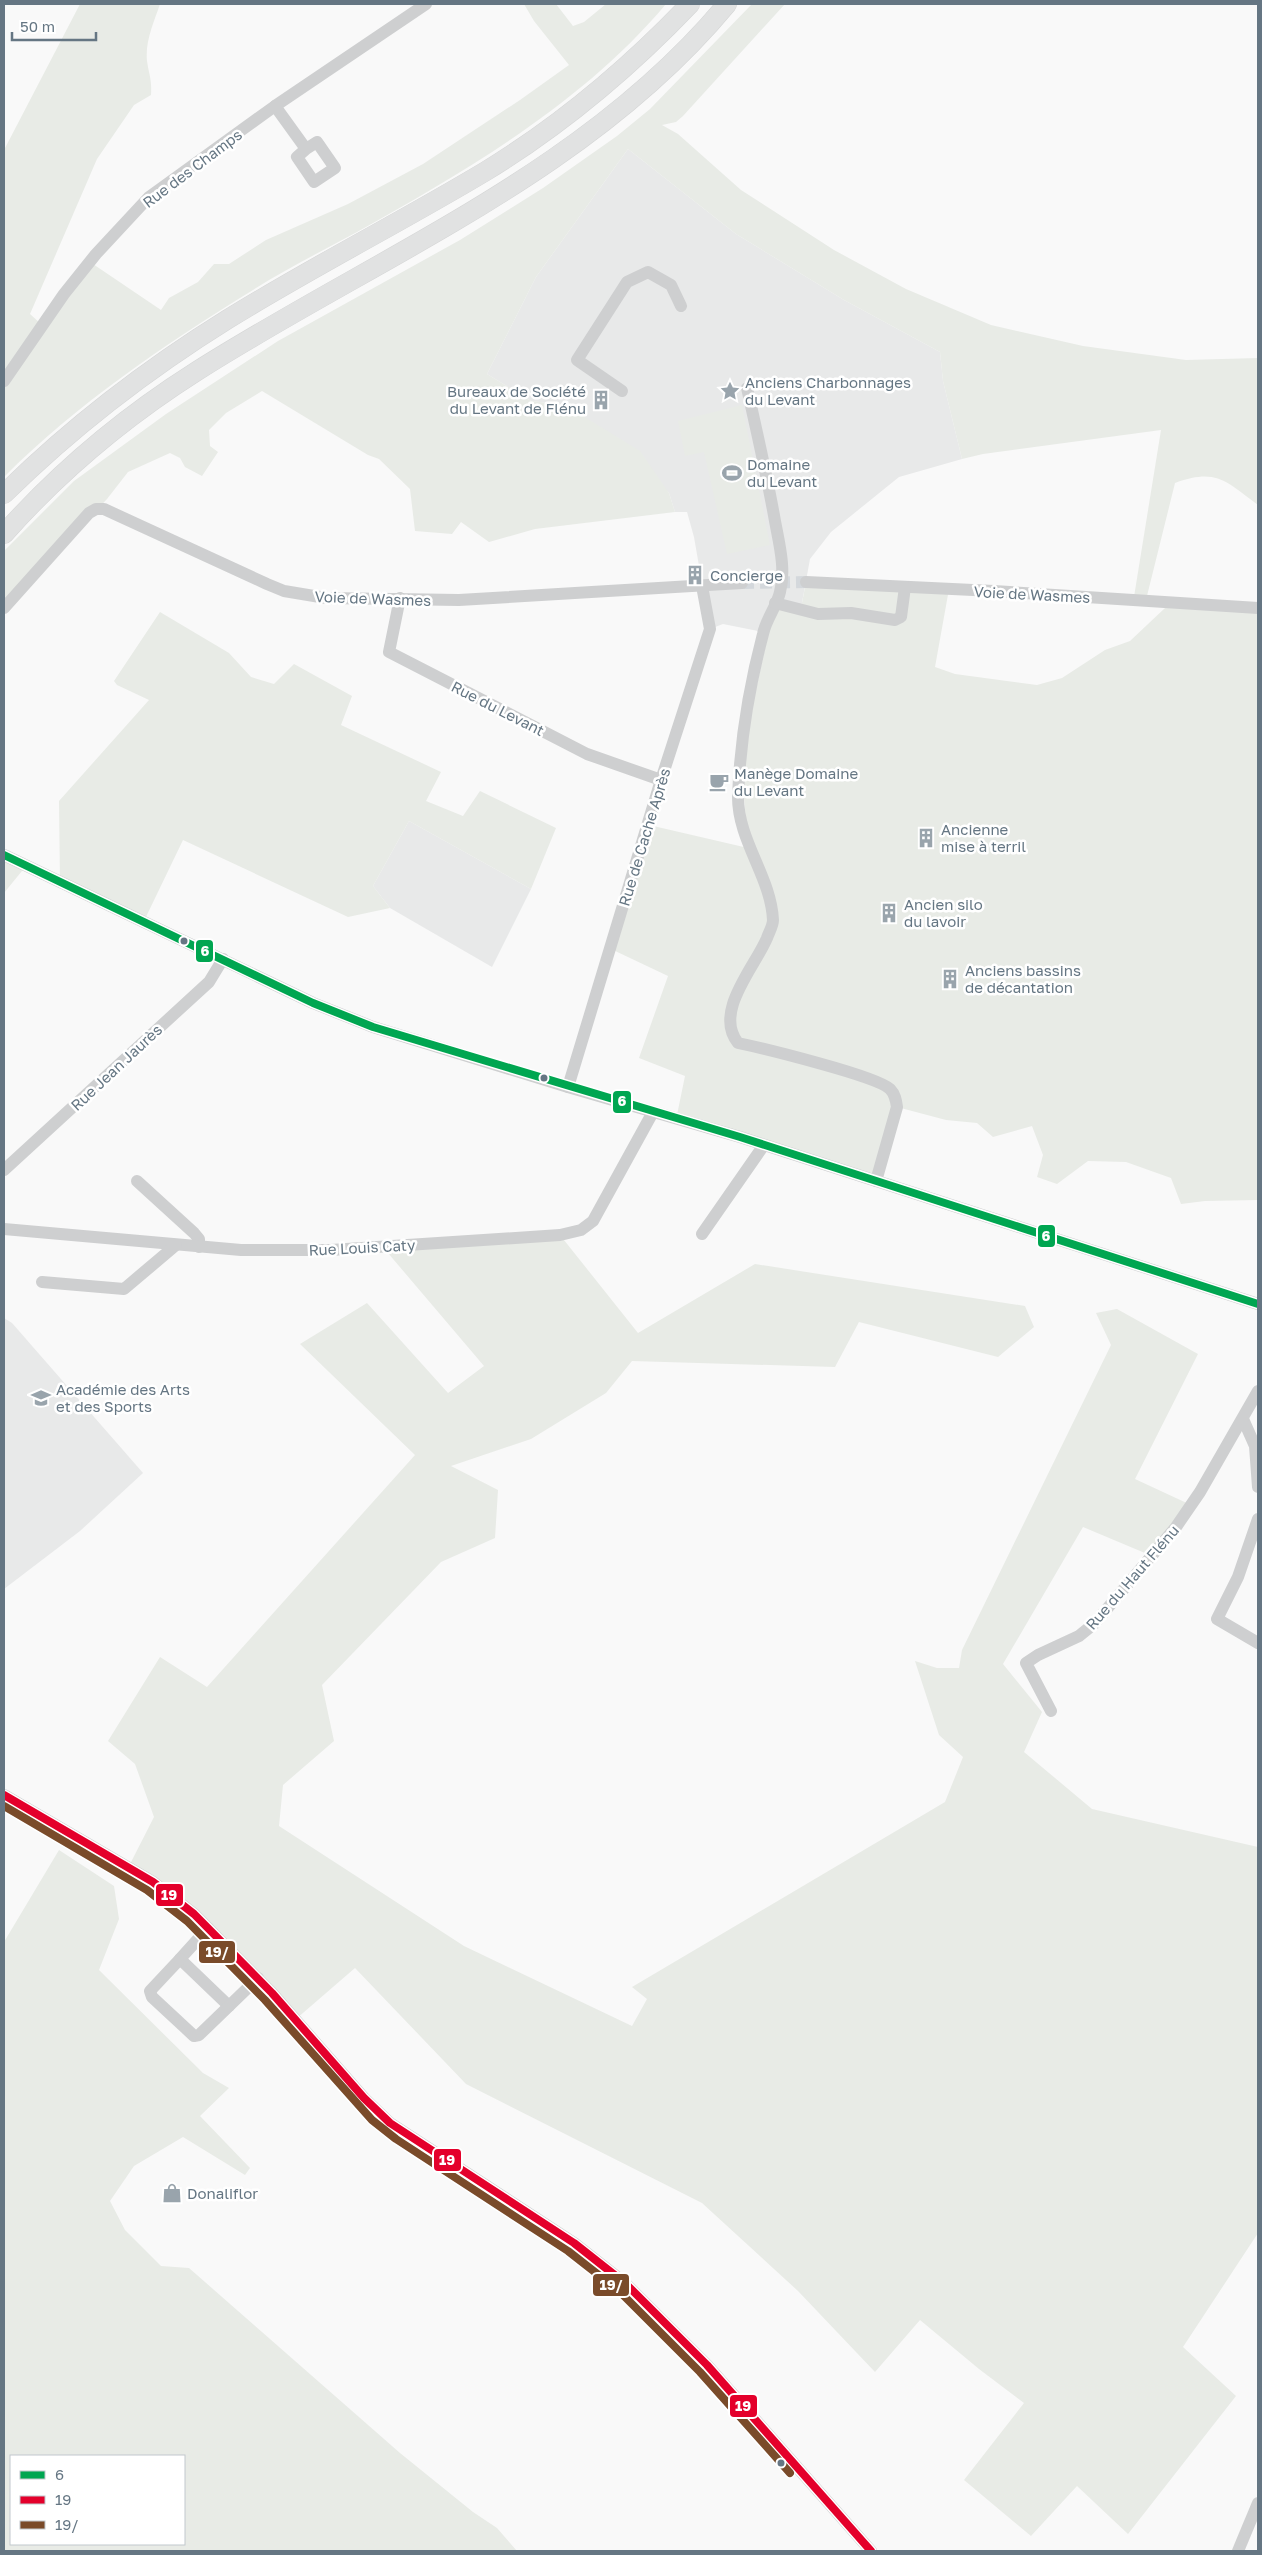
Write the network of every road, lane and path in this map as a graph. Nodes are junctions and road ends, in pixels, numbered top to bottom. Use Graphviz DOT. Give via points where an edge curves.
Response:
graph roads {
  1 [pos="426,4"];
  2 [pos="690,4"];
  3 [pos="727,4"];
  4 [pos="275,106"];
  5 [pos="306,149"];
  6 [pos="681,306"];
  7 [pos="4,381"];
  8 [pos="747,388"];
  9 [pos="622,392"];
  10 [pos="4,494"];
  11 [pos="4,534"];
  12 [pos="806,582"];
  13 [pos="742,583"];
  14 [pos="702,586"];
  15 [pos="905,587"];
  16 [pos="400,598"];
  17 [pos="775,603"];
  18 [pos="4,608"];
  19 [pos="1258,608"];
  20 [pos="660,780"];
  21 [pos="4,855"];
  22 [pos="223,959"];
  23 [pos="568,1087"];
  24 [pos="653,1112"];
  25 [pos="635,1145"];
  26 [pos="764,1145"];
  27 [pos="4,1170"];
  28 [pos="137,1181"];
  29 [pos="876,1181"];
  30 [pos="613,1203"];
  31 [pos="4,1229"];
  32 [pos="702,1234"];
  33 [pos="176,1245"];
  34 [pos="200,1247"];
  35 [pos="42,1282"];
  36 [pos="1258,1304"];
  37 [pos="1258,1391"];
  38 [pos="1243,1418"];
  39 [pos="1258,1487"];
  40 [pos="1258,1519"];
  41 [pos="1258,1643"];
  42 [pos="1051,1711"];
  43 [pos="4,1795"];
  44 [pos="208,1928"];
  45 [pos="180,1959"];
  46 [pos="258,1978"];
  47 [pos="229,2006"];
  48 [pos="1258,2503"];
  49 [pos="871,2551"];
  50 [pos="1238,2551"];
  1 -- 4 [label="street, Rue des Champs"];
  2 -- 10 [label="highway" via="584,102 488,170 229,318 180,350 85,419"];
  3 -- 11 [label="highway" via="652,82 603,122 502,193 400,255 245,341 164,393 73,466"];
  4 -- 5 [label="street"];
  4 -- 7 [label="street, Rue des Champs" via="149,197 64,294"];
  6 -- 9 [label="street" via="671,285 648,272 628,282 577,360"];
  8 -- 17 [label="street" via="781,557 780,593"];
  12 -- 15 [label="street, Voie de Wasmes"];
  13 -- 14 [label="street, Voie de Wasmes"];
  14 -- 16 [label="street, Voie de Wasmes" via="489,600"];
  14 -- 20 [label="street, Rue de Cache Après" via="710,629"];
  15 -- 17 [label="street" via="901,617 895,620 851,613 818,614"];
  15 -- 19 [label="street, Voie de Wasmes"];
  16 -- 18 [label="street, Voie de Wasmes" via="326,598 284,591 104,509 96,509"];
  16 -- 20 [label="street, Rue du Levant" via="389,652 587,754"];
  17 -- 29 [label="street" via="763,632 750,694 738,800 746,842 770,898 773,922 762,950 735,996 730,1020 731,1035 738,1043 860,1076 890,1088 896,1097 897,1107"];
  20 -- 23 [label="street, Rue de Cache Après"];
  21 -- 22 [label="street"];
  22 -- 23 [label="street" via="313,1003 373,1027"];
  22 -- 27 [label="street, Rue Jean Jaurès" via="209,982"];
  23 -- 24 [label="street"];
  24 -- 25 [label="street, Rue Louis Caty"];
  24 -- 26 [label="street"];
  25 -- 30 [label="street" via="636,1156"];
  25 -- 34 [label="street, Rue Louis Caty" via="593,1221 581,1230 560,1235 331,1250"];
  26 -- 29 [label="street"];
  26 -- 32 [label="street"];
  28 -- 34 [label="street" via="194,1233"];
  29 -- 36 [label="street"];
  31 -- 33 [label="street, Rue Louis Caty"];
  33 -- 34 [label="street, Rue Louis Caty"];
  33 -- 35 [label="street" via="124,1289"];
  37 -- 38 [label="street, Rue du Haut Flénu"];
  38 -- 39 [label="street" via="1255,1446"];
  38 -- 42 [label="street, Rue du Haut Flénu" via="1176,1527 1096,1623 1079,1636 1026,1663"];
  40 -- 41 [label="street" via="1238,1577 1217,1619"];
  43 -- 44 [label="street" via="153,1882"];
  44 -- 45 [label="street"];
  44 -- 46 [label="street"];
  45 -- 47 [label="street"];
  45 -- 47 [label="street" via="150,1992 183,2027 194,2036 199,2035"];
  46 -- 47 [label="street"];
  46 -- 49 [label="street" via="390,2123 574,2242 626,2284 706,2364"];
  48 -- 50 [label="street"];
}
